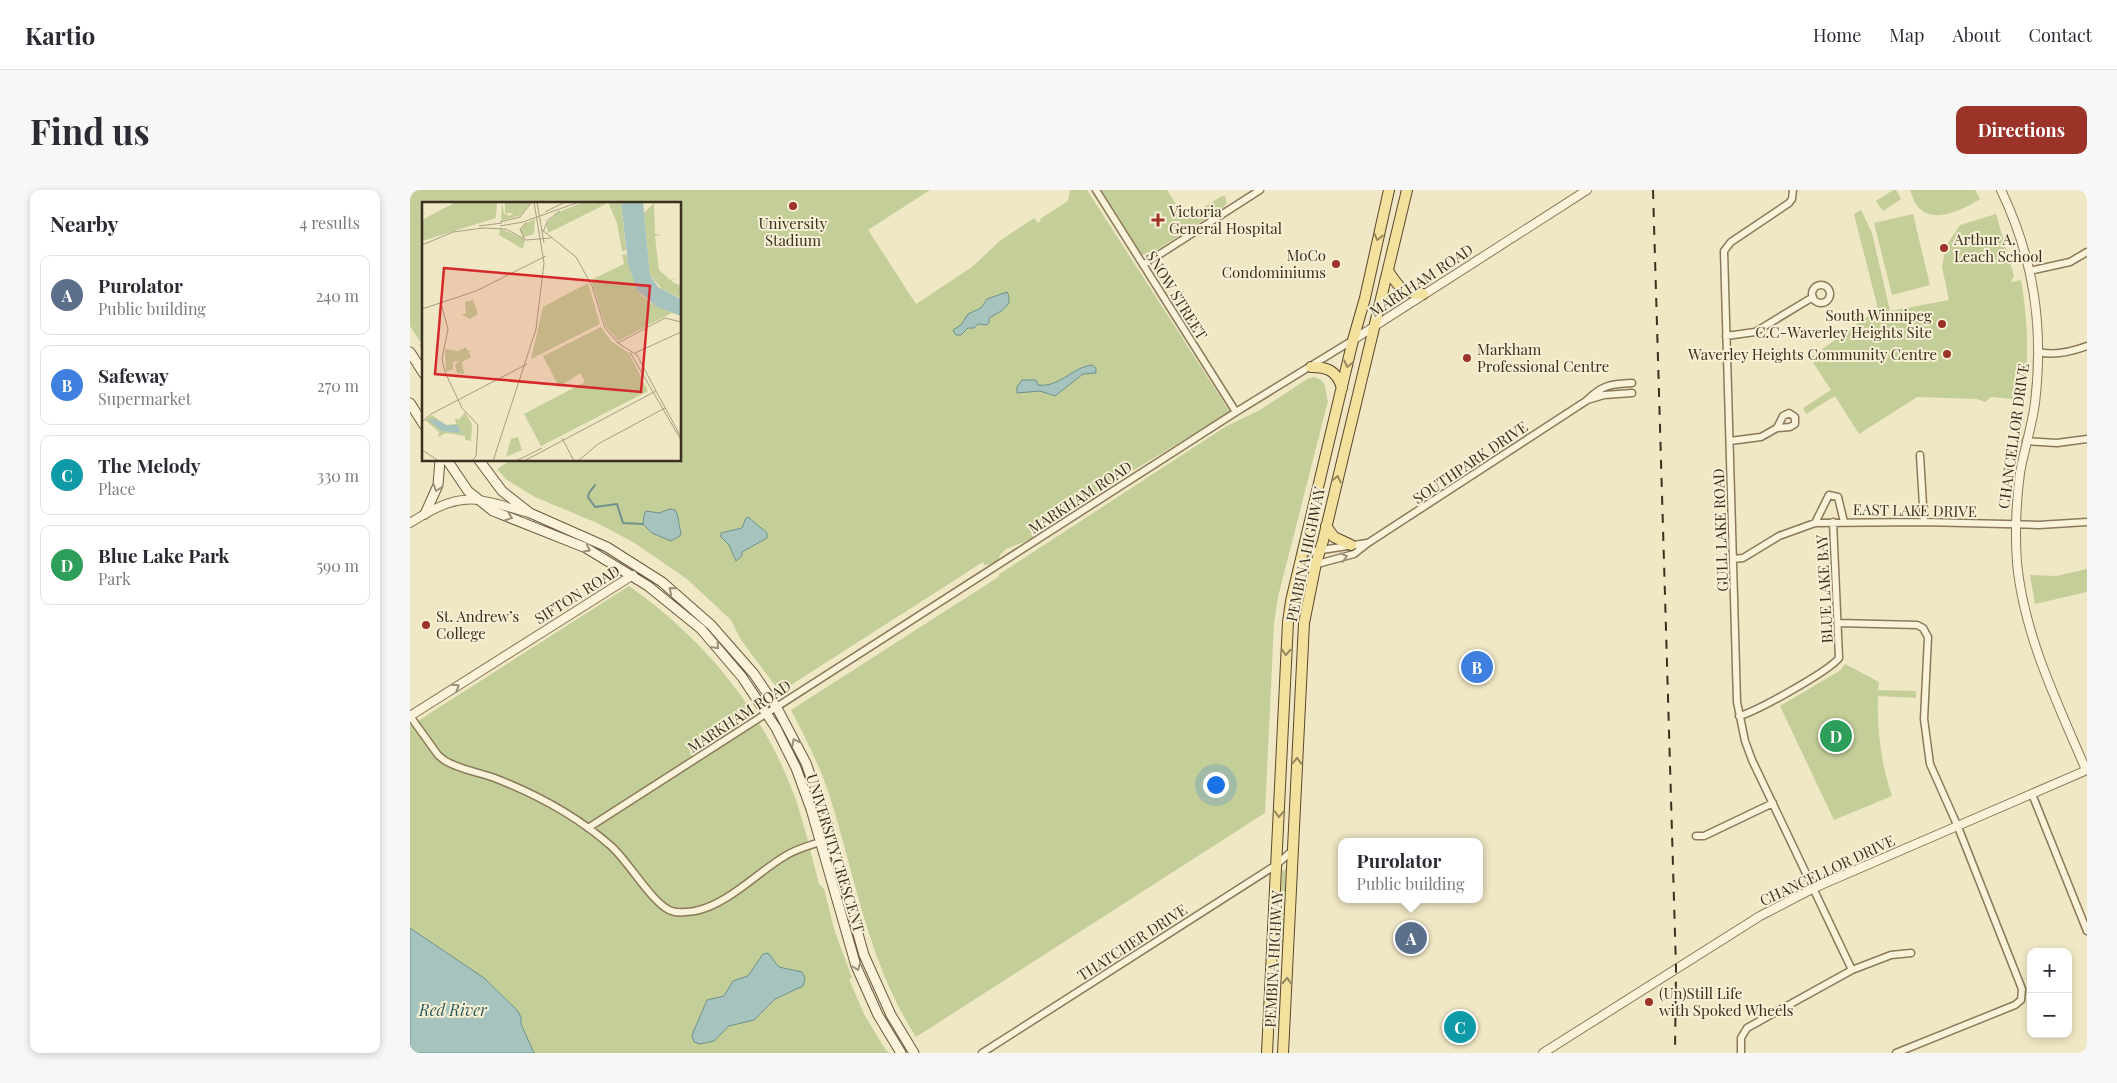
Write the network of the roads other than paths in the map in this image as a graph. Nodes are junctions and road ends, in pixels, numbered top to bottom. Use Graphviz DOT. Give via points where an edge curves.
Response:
graph roads {
  1 [pos="1096,190"];
  2 [pos="1260,190"];
  3 [pos="1390,190"];
  4 [pos="1407,190"];
  5 [pos="1587,190"];
  6 [pos="1793,190"];
  7 [pos="2001,190"];
  8 [pos="2087,252"];
  9 [pos="1143,265"];
  10 [pos="1388,271"];
  11 [pos="2029,271"];
  12 [pos="1423,294"];
  13 [pos="1812,298"];
  14 [pos="1374,326"];
  15 [pos="1726,336"];
  16 [pos="1353,340"];
  17 [pos="2087,346"];
  18 [pos="410,352"];
  19 [pos="2038,352"];
  20 [pos="1311,367"];
  21 [pos="422,371"];
  22 [pos="1632,384"];
  23 [pos="1342,388"];
  24 [pos="1632,393"];
  25 [pos="1586,401"];
  26 [pos="410,403"];
  27 [pos="1236,412"];
  28 [pos="422,422"];
  29 [pos="1777,428"];
  30 [pos="2087,439"];
  31 [pos="1730,441"];
  32 [pos="2026,441"];
  33 [pos="1920,455"];
  34 [pos="440,461"];
  35 [pos="448,461"];
  36 [pos="480,461"];
  37 [pos="478,500"];
  38 [pos="530,513"];
  39 [pos="425,514"];
  40 [pos="1833,522"];
  41 [pos="1844,522"];
  42 [pos="1924,522"];
  43 [pos="2087,522"];
  44 [pos="410,523"];
  45 [pos="1815,523"];
  46 [pos="2016,524"];
  47 [pos="1326,526"];
  48 [pos="1368,543"];
  49 [pos="1351,544"];
  50 [pos="1320,550"];
  51 [pos="1302,553"];
  52 [pos="1733,559"];
  53 [pos="1316,563"];
  54 [pos="1299,569"];
  55 [pos="633,575"];
  56 [pos="1838,623"];
  57 [pos="777,708"];
  58 [pos="768,714"];
  59 [pos="411,715"];
  60 [pos="1739,716"];
  61 [pos="2087,770"];
  62 [pos="2032,794"];
  63 [pos="1773,803"];
  64 [pos="1958,827"];
  65 [pos="588,828"];
  66 [pos="1696,836"];
  67 [pos="820,842"];
  68 [pos="1293,850"];
  69 [pos="1276,865"];
  70 [pos="1814,888"];
  71 [pos="2087,931"];
  72 [pos="1911,953"];
  73 [pos="1852,970"];
  74 [pos="901,1053"];
  75 [pos="914,1053"];
  76 [pos="982,1053"];
  77 [pos="1267,1053"];
  78 [pos="1283,1053"];
  79 [pos="1543,1053"];
  80 [pos="1741,1053"];
  81 [pos="1896,1053"];
  1 -- 9 [label="street, SNOW STREET"];
  2 -- 9 [label="street"];
  3 -- 16 [label="main road, PEMBINA HIGHWAY, one-way"];
  4 -- 10 [label="main road, PEMBINA HIGHWAY"];
  5 -- 12 [label="street, MARKHAM ROAD"];
  6 -- 15 [label="street, GULL LAKE ROAD" via="1789,203 1731,242 1724,251"];
  7 -- 11 [label="street, CHANCELLOR DRIVE" via="2020,235"];
  8 -- 11 [label="street" via="2070,262"];
  9 -- 27 [label="street, SNOW STREET"];
  10 -- 12 [label="main road" via="1401,289"];
  10 -- 14 [label="main road, PEMBINA HIGHWAY"];
  11 -- 19 [label="street, CHANCELLOR DRIVE" via="2038,319"];
  12 -- 14 [label="street, MARKHAM ROAD"];
  13 -- 15 [label="street" via="1754,332"];
  14 -- 16 [label="street, MARKHAM ROAD"];
  47 -- 14 [label="main road, PEMBINA HIGHWAY, one-way"];
  15 -- 31 [label="street, GULL LAKE ROAD"];
  16 -- 20 [label="street, MARKHAM ROAD"];
  16 -- 23 [label="main road, PEMBINA HIGHWAY, one-way"];
  17 -- 19 [label="street" via="2049,355"];
  18 -- 21 [label="main road"];
  19 -- 32 [label="street, CHANCELLOR DRIVE" via="2034,404"];
  20 -- 23 [label="main road" via="1330,370 1340,380"];
  20 -- 27 [label="street, MARKHAM ROAD"];
  22 -- 25 [label="street, SOUTHPARK DRIVE" via="1610,384 1594,392"];
  23 -- 51 [label="main road, PEMBINA HIGHWAY"];
  24 -- 25 [label="street, SOUTHPARK DRIVE" via="1604,395"];
  25 -- 48 [label="street, SOUTHPARK DRIVE"];
  26 -- 28 [label="main road"];
  27 -- 57 [label="street, MARKHAM ROAD"];
  29 -- 31 [label="street" via="1761,437"];
  30 -- 32 [label="street"];
  31 -- 52 [label="street, GULL LAKE ROAD"];
  32 -- 46 [label="street, CHANCELLOR DRIVE"];
  33 -- 42 [label="street"];
  34 -- 39 [label="main road, one-way" via="438,486"];
  35 -- 37 [label="main road, UNIVERSITY CRESCENT" via="464,487"];
  36 -- 38 [label="main road, UNIVERSITY CRESCENT" via="502,491"];
  37 -- 38 [label="street"];
  37 -- 39 [label="street" via="450,502"];
  37 -- 55 [label="main road, UNIVERSITY CRESCENT, one-way" via="498,513 586,548"];
  57 -- 38 [label="main road, UNIVERSITY CRESCENT, one-way" via="730,645 662,582 607,547"];
  39 -- 44 [label="street"];
  40 -- 41 [label="street, EAST LAKE DRIVE"];
  40 -- 45 [label="street, EAST LAKE DRIVE"];
  40 -- 56 [label="street, BLUE LAKE BAY"];
  41 -- 42 [label="street, EAST LAKE DRIVE"];
  41 -- 45 [label="street, EAST LAKE DRIVE" via="1838,498 1829,495"];
  42 -- 46 [label="street, EAST LAKE DRIVE"];
  43 -- 46 [label="street, EAST LAKE DRIVE"];
  45 -- 52 [label="street, EAST LAKE DRIVE" via="1793,530 1743,558"];
  46 -- 61 [label="street, CHANCELLOR DRIVE" via="2017,563 2030,629"];
  47 -- 49 [label="main road" via="1334,537"];
  47 -- 50 [label="main road, PEMBINA HIGHWAY"];
  48 -- 49 [label="street, SOUTHPARK DRIVE"];
  53 -- 48 [label="street, SOUTHPARK DRIVE, one-way" via="1354,554"];
  49 -- 50 [label="street, SOUTHPARK DRIVE"];
  50 -- 51 [label="street, SOUTHPARK DRIVE"];
  50 -- 53 [label="main road, PEMBINA HIGHWAY"];
  51 -- 54 [label="main road, PEMBINA HIGHWAY"];
  52 -- 60 [label="street, GULL LAKE ROAD"];
  53 -- 54 [label="street, SOUTHPARK DRIVE"];
  68 -- 53 [label="main road, PEMBINA HIGHWAY, one-way" via="1304,623"];
  54 -- 69 [label="main road, PEMBINA HIGHWAY, one-way" via="1288,622"];
  55 -- 58 [label="main road, UNIVERSITY CRESCENT, one-way" via="708,637 737,670"];
  59 -- 55 [label="street, SIFTON ROAD, one-way"];
  56 -- 60 [label="street, BLUE LAKE BAY" via="1839,658 1832,666 1749,714"];
  56 -- 64 [label="street" via="1917,625 1923,628 1928,637 1924,719 1926,747 1930,764"];
  57 -- 58 [label="street, MARKHAM ROAD"];
  75 -- 57 [label="main road, UNIVERSITY CRESCENT, one-way" via="870,972 815,787"];
  58 -- 65 [label="street, MARKHAM ROAD"];
  58 -- 67 [label="main road, UNIVERSITY CRESCENT" via="796,768"];
  59 -- 65 [label="street" via="435,752 444,760 526,792"];
  60 -- 63 [label="street, GULL LAKE ROAD" via="1744,741"];
  61 -- 62 [label="street, CHANCELLOR DRIVE"];
  62 -- 64 [label="street, CHANCELLOR DRIVE"];
  62 -- 71 [label="street"];
  63 -- 66 [label="street" via="1704,836"];
  63 -- 70 [label="street, GULL LAKE ROAD"];
  64 -- 70 [label="street, CHANCELLOR DRIVE"];
  64 -- 81 [label="street" via="2022,996 2015,1004"];
  65 -- 67 [label="street" via="619,854 664,906 676,912 708,907 784,856"];
  67 -- 74 [label="main road, UNIVERSITY CRESCENT, one-way" via="856,966 878,1015"];
  68 -- 69 [label="street, THATCHER DRIVE"];
  78 -- 68 [label="main road, PEMBINA HIGHWAY, one-way"];
  69 -- 76 [label="street, THATCHER DRIVE"];
  69 -- 77 [label="main road, PEMBINA HIGHWAY"];
  70 -- 73 [label="street, GULL LAKE ROAD"];
  70 -- 79 [label="street, CHANCELLOR DRIVE" via="1760,916"];
  72 -- 73 [label="street" via="1890,955"];
  73 -- 80 [label="street" via="1747,1028 1741,1038"];
}
